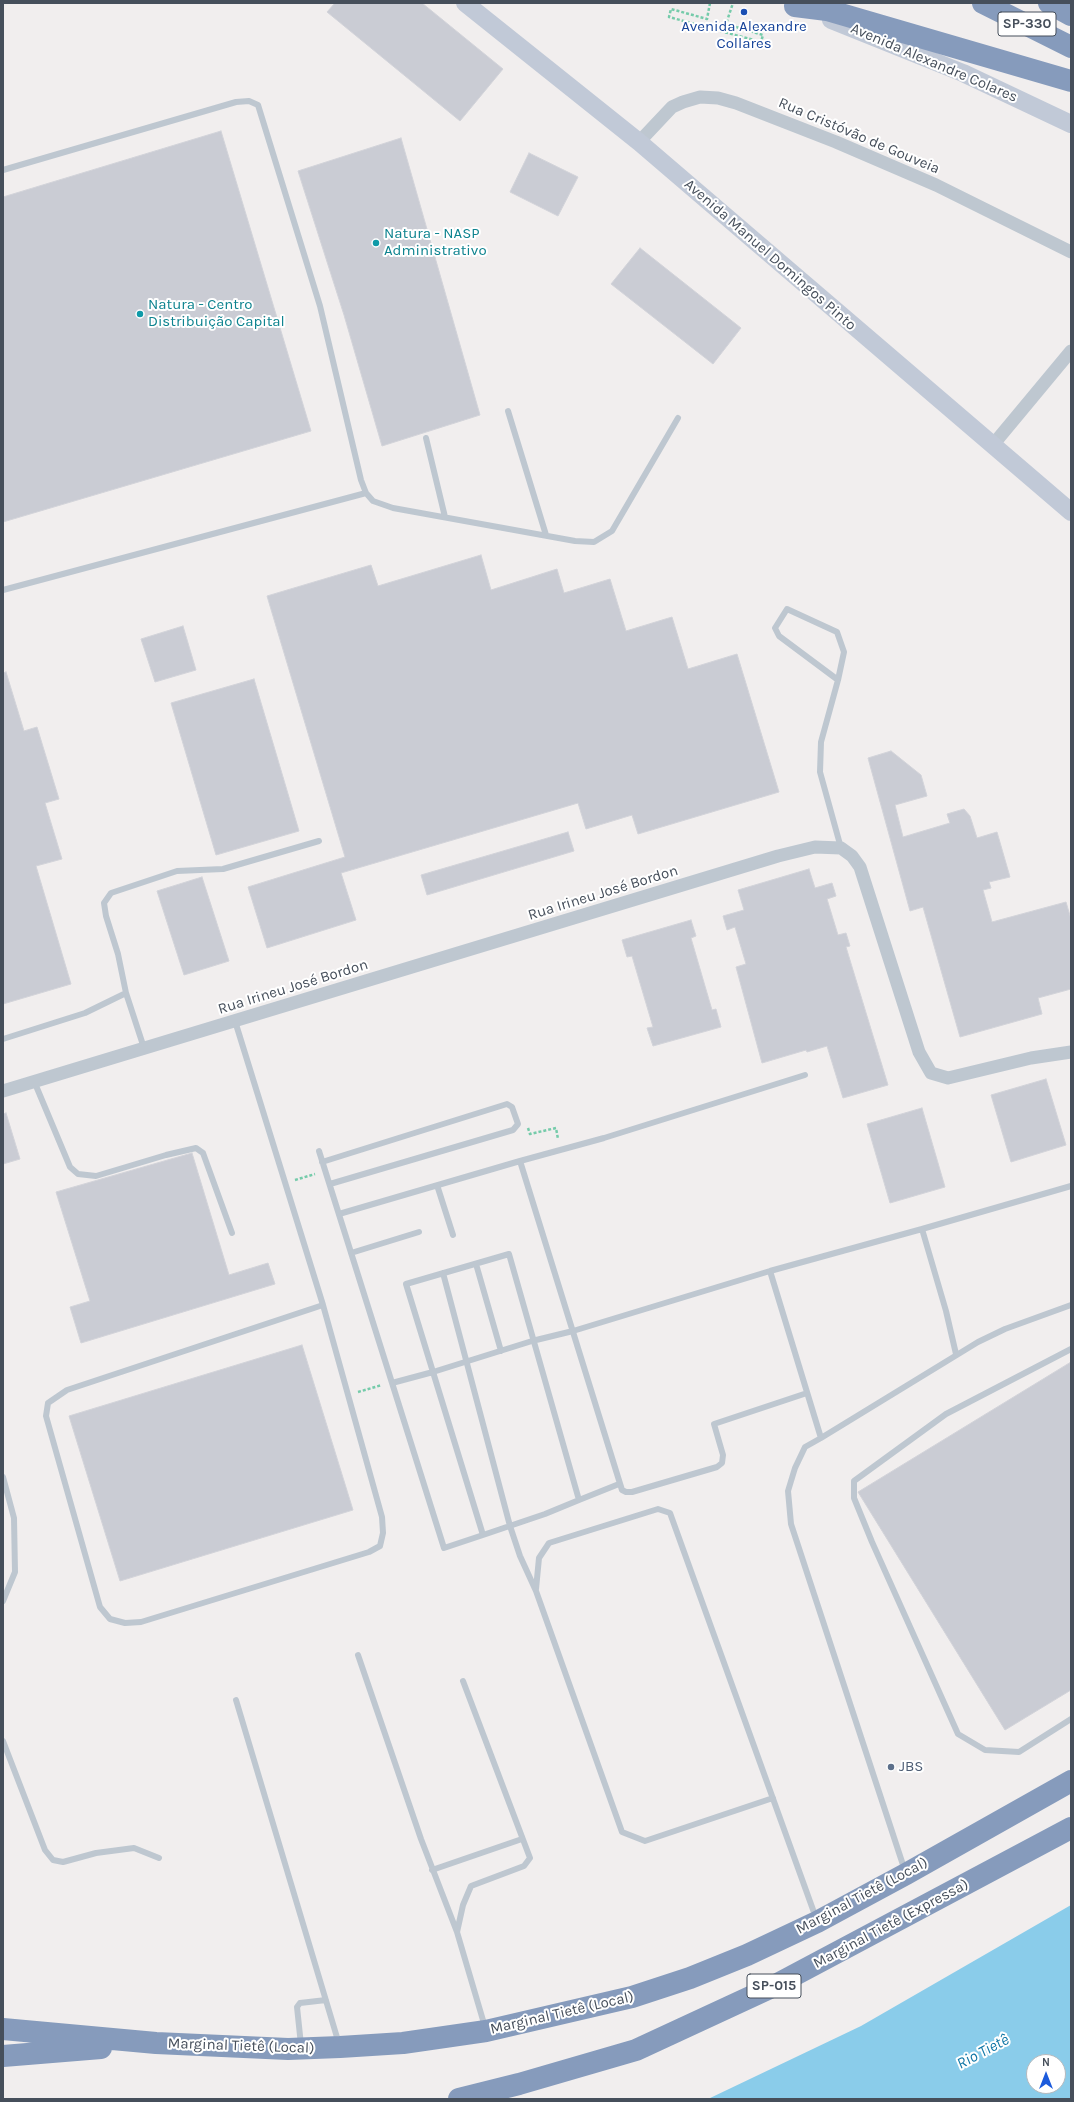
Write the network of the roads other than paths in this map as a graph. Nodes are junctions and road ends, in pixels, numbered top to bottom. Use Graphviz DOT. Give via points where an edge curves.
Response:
graph roads {
  1 [pos="465,3"];
  2 [pos="983,3"];
  3 [pos="1049,3"];
  4 [pos="792,4"];
  5 [pos="1071,15"];
  6 [pos="1071,47"];
  7 [pos="1071,81"];
  8 [pos="1071,124"];
  9 [pos="639,142"];
  10 [pos="3,170"];
  11 [pos="1071,252"];
  12 [pos="1071,351"];
  13 [pos="508,410"];
  14 [pos="678,418"];
  15 [pos="426,438"];
  16 [pos="992,446"];
  17 [pos="366,493"];
  18 [pos="1071,512"];
  19 [pos="445,517"];
  20 [pos="546,534"];
  21 [pos="3,590"];
  22 [pos="838,680"];
  23 [pos="319,840"];
  24 [pos="841,848"];
  25 [pos="126,993"];
  26 [pos="235,1021"];
  27 [pos="3,1039"];
  28 [pos="144,1049"];
  29 [pos="1071,1052"];
  30 [pos="805,1075"];
  31 [pos="34,1081"];
  32 [pos="3,1090"];
  33 [pos="319,1151"];
  34 [pos="520,1161"];
  35 [pos="322,1162"];
  36 [pos="330,1184"];
  37 [pos="437,1185"];
  38 [pos="1071,1186"];
  39 [pos="339,1214"];
  40 [pos="922,1229"];
  41 [pos="419,1232"];
  42 [pos="232,1233"];
  43 [pos="453,1235"];
  44 [pos="351,1253"];
  45 [pos="476,1264"];
  46 [pos="770,1270"];
  47 [pos="443,1273"];
  48 [pos="323,1305"];
  49 [pos="1071,1305"];
  50 [pos="573,1331"];
  51 [pos="532,1341"];
  52 [pos="1071,1350"];
  53 [pos="501,1351"];
  54 [pos="956,1354"];
  55 [pos="466,1362"];
  56 [pos="433,1372"];
  57 [pos="392,1383"];
  58 [pos="807,1393"];
  59 [pos="821,1438"];
  60 [pos="3,1477"];
  61 [pos="619,1484"];
  62 [pos="579,1500"];
  63 [pos="510,1526"];
  64 [pos="483,1535"];
  65 [pos="536,1591"];
  66 [pos="3,1601"];
  67 [pos="358,1656"];
  68 [pos="463,1681"];
  69 [pos="236,1700"];
  70 [pos="1071,1719"];
  71 [pos="3,1741"];
  72 [pos="1071,1781"];
  73 [pos="773,1798"];
  74 [pos="1071,1828"];
  75 [pos="522,1839"];
  76 [pos="159,1858"];
  77 [pos="432,1870"];
  78 [pos="906,1874"];
  79 [pos="817,1922"];
  80 [pos="457,1932"];
  81 [pos="326,2000"];
  82 [pos="3,2029"];
  83 [pos="486,2031"];
  84 [pos="156,2043"];
  85 [pos="340,2047"];
  86 [pos="302,2049"];
  87 [pos="3,2056"];
  88 [pos="459,2099"];
  1 -- 9 [label="street, Avenida Manuel Domingos Pinto"];
  2 -- 6 [label="highway, SP-330"];
  3 -- 5 [label="highway"];
  4 -- 7 [label="highway" via="827,10"];
  4 -- 8 [label="street, Avenida Alexandre Colares" via="963,73"];
  9 -- 11 [label="street, Rua Cristóvão de Gouveia" via="672,108 700,97 718,98 836,142 907,173"];
  9 -- 16 [label="street, Avenida Manuel Domingos Pinto"];
  10 -- 17 [label="lane" via="236,102 249,100 258,105 320,306"];
  12 -- 16 [label="street"];
  13 -- 20 [label="lane"];
  14 -- 20 [label="lane" via="612,530 594,542 586,543"];
  15 -- 19 [label="lane"];
  16 -- 18 [label="street, Avenida Manuel Domingos Pinto"];
  17 -- 19 [label="lane" via="373,501 393,508"];
  17 -- 21 [label="lane"];
  19 -- 20 [label="lane"];
  22 -- 22 [label="lane" via="844,652 837,632 787,609 775,628 779,636"];
  22 -- 24 [label="lane" via="821,742 820,772"];
  23 -- 25 [label="lane" via="223,868 177,871 111,893 104,903"];
  24 -- 26 [label="street, Rua Irineu José Bordon" via="815,847 778,856"];
  24 -- 29 [label="street" via="852,856 860,867 919,1052 931,1073 948,1078 1032,1058"];
  25 -- 27 [label="lane" via="85,1013"];
  25 -- 28 [label="lane"];
  26 -- 28 [label="street, Rua Irineu José Bordon"];
  26 -- 48 [label="lane"];
  28 -- 31 [label="street, Rua Irineu José Bordon"];
  30 -- 34 [label="lane" via="604,1138"];
  31 -- 32 [label="street, Rua Irineu José Bordon"];
  31 -- 42 [label="lane" via="70,1167 78,1174 96,1176 166,1154 196,1148 203,1153"];
  33 -- 35 [label="lane"];
  34 -- 37 [label="lane"];
  34 -- 50 [label="lane"];
  35 -- 36 [label="lane"];
  35 -- 36 [label="lane" via="507,1104 511,1105 518,1124 513,1130"];
  36 -- 39 [label="lane"];
  37 -- 39 [label="lane"];
  37 -- 43 [label="lane"];
  38 -- 40 [label="lane"];
  39 -- 44 [label="lane"];
  40 -- 46 [label="lane"];
  40 -- 54 [label="lane"];
  41 -- 44 [label="lane"];
  44 -- 57 [label="lane"];
  45 -- 47 [label="lane"];
  45 -- 51 [label="lane" via="509,1254"];
  45 -- 53 [label="lane"];
  46 -- 50 [label="lane"];
  46 -- 58 [label="lane"];
  47 -- 55 [label="lane"];
  47 -- 56 [label="lane" via="406,1284"];
  48 -- 48 [label="lane" via="67,1390 48,1403 46,1416 100,1607 110,1619 125,1623 141,1622 369,1552 380,1546 383,1533 382,1517"];
  49 -- 54 [label="lane" via="1005,1329"];
  50 -- 51 [label="lane"];
  50 -- 61 [label="lane"];
  51 -- 53 [label="lane"];
  51 -- 62 [label="lane"];
  52 -- 70 [label="lane" via="946,1414 854,1481 854,1498 872,1542 958,1734 985,1750 1019,1752"];
  53 -- 55 [label="lane"];
  54 -- 59 [label="lane"];
  55 -- 56 [label="lane"];
  55 -- 63 [label="lane"];
  56 -- 57 [label="lane"];
  56 -- 64 [label="lane"];
  57 -- 64 [label="lane" via="444,1548"];
  58 -- 59 [label="lane"];
  58 -- 61 [label="lane" via="714,1424 723,1455 722,1463 717,1467 632,1492 622,1490"];
  59 -- 78 [label="lane" via="805,1447 795,1468 788,1491 791,1524"];
  60 -- 66 [label="lane" via="14,1518 16,1572"];
  61 -- 62 [label="lane"];
  62 -- 63 [label="lane"];
  63 -- 64 [label="lane"];
  63 -- 65 [label="lane"];
  65 -- 73 [label="lane" via="622,1832 646,1841"];
  65 -- 73 [label="lane" via="539,1558 549,1543 658,1509 670,1513"];
  67 -- 77 [label="lane"];
  68 -- 75 [label="lane"];
  69 -- 81 [label="lane"];
  71 -- 76 [label="lane" via="45,1850 53,1860 63,1862 96,1853 134,1848"];
  72 -- 78 [label="highway, Marginal Tietê (Local)"];
  73 -- 79 [label="lane"];
  74 -- 88 [label="highway, Marginal Tietê (Expressa) / SP-015" via="772,1987 636,2050"];
  75 -- 77 [label="lane"];
  75 -- 80 [label="lane" via="530,1858 524,1866 471,1886 463,1905"];
  77 -- 80 [label="lane"];
  78 -- 79 [label="highway, Marginal Tietê (Local)"];
  79 -- 83 [label="highway, Marginal Tietê (Local)" via="690,1978 632,1997"];
  80 -- 83 [label="lane"];
  81 -- 85 [label="lane"];
  81 -- 86 [label="lane" via="300,2002 297,2007"];
  82 -- 84 [label="highway, Marginal Tietê (Local)"];
  83 -- 85 [label="highway, Marginal Tietê (Local)" via="403,2043"];
  84 -- 86 [label="highway, Marginal Tietê (Local)"];
  84 -- 87 [label="highway"];
  85 -- 86 [label="highway, Marginal Tietê (Local)"];
}
